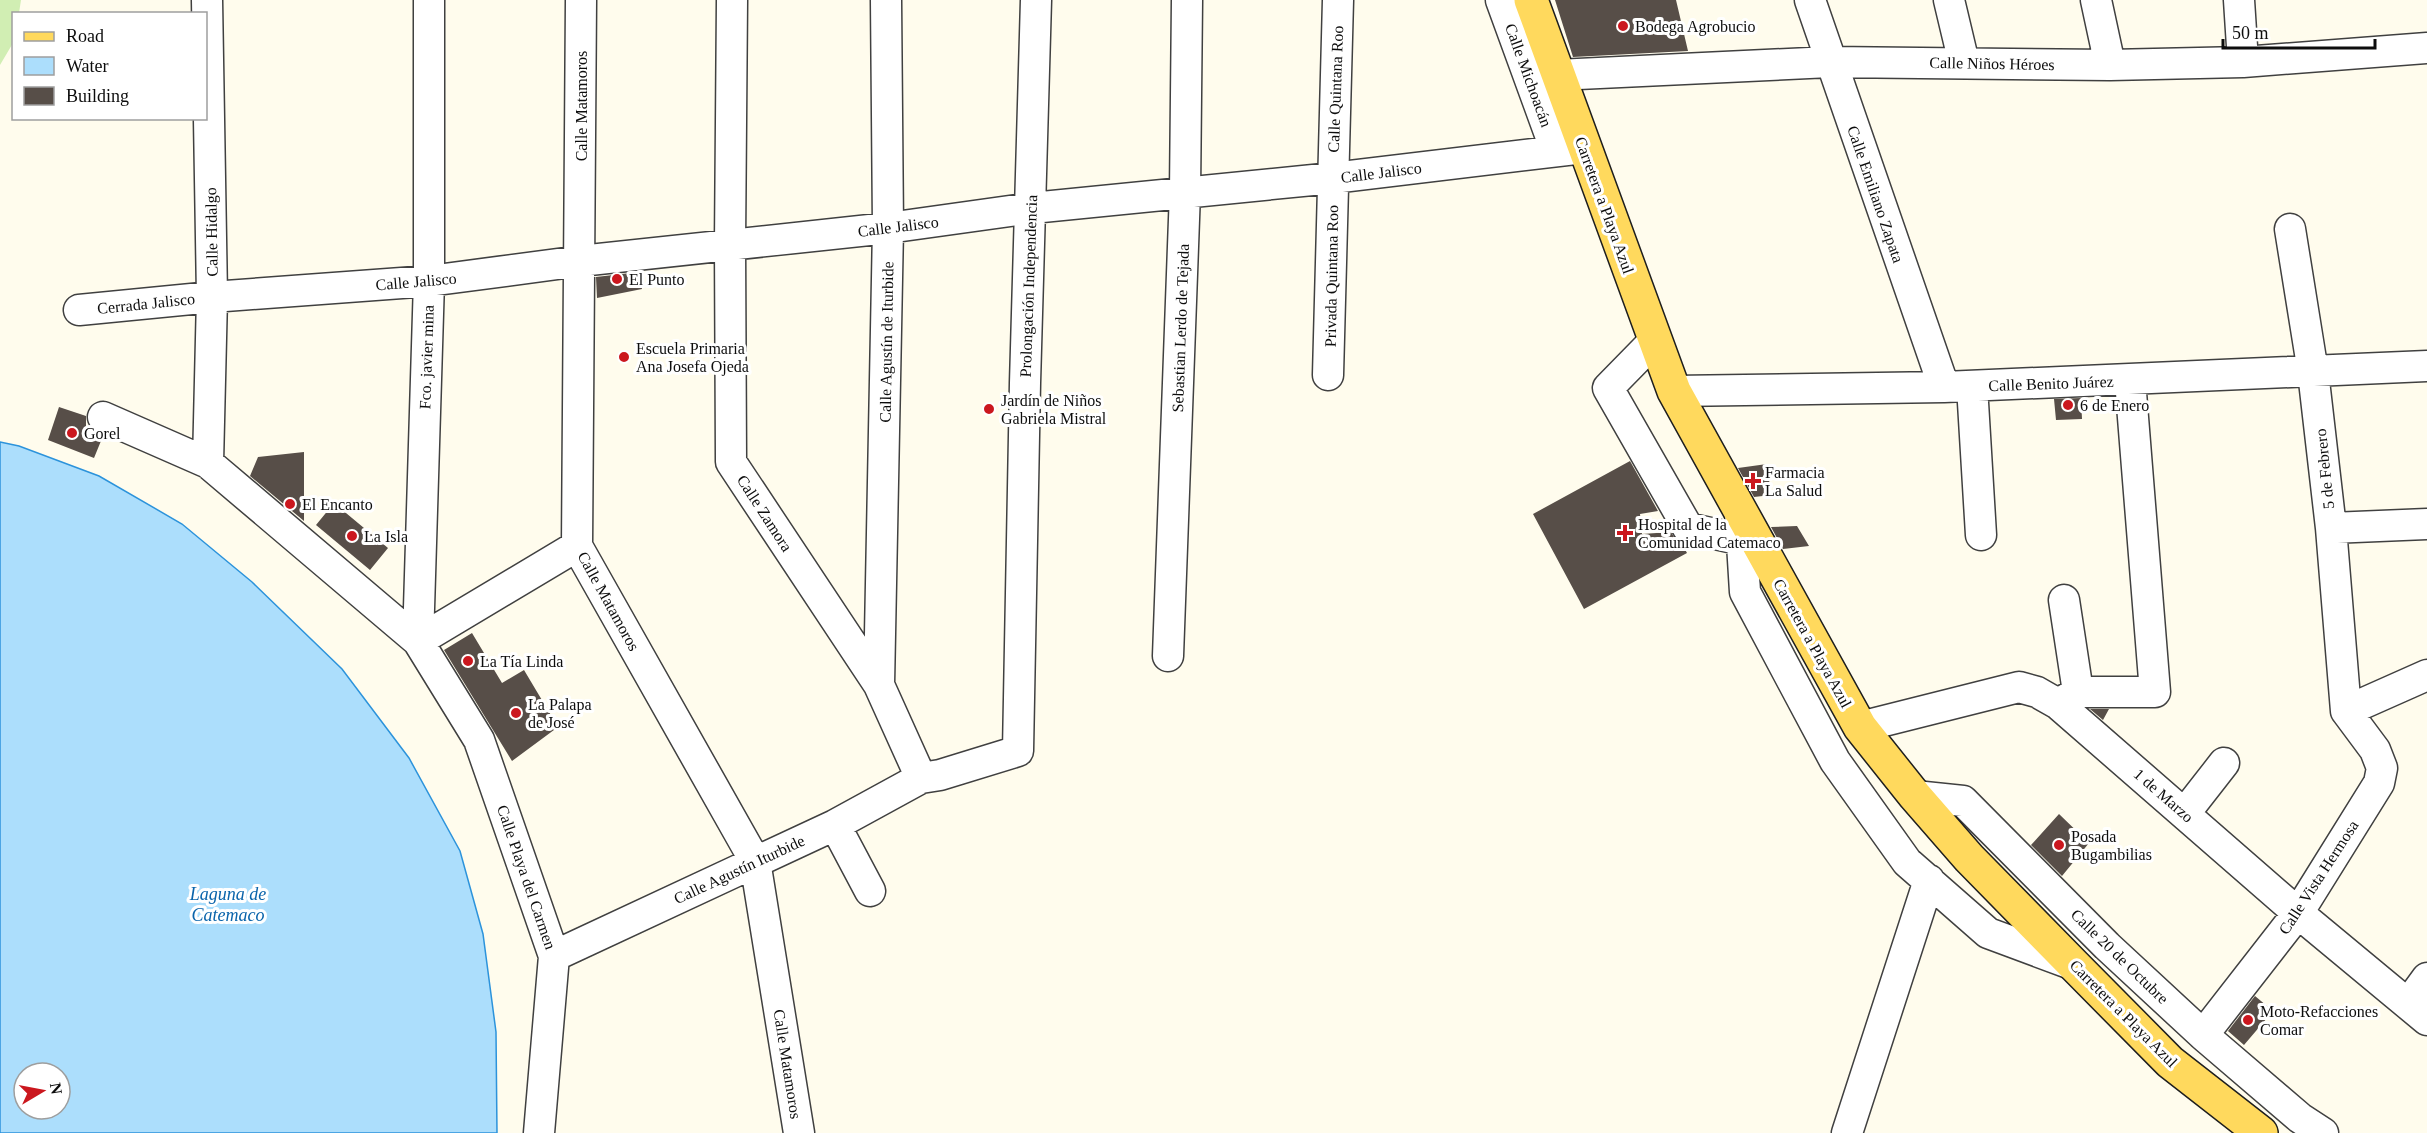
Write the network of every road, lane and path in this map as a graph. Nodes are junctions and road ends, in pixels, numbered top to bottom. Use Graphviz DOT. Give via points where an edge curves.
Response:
graph roads {
  1 [pos="207,0"];
  2 [pos="429,0"];
  3 [pos="581,0"];
  4 [pos="732,0"];
  5 [pos="886,0"];
  6 [pos="1036,0"];
  7 [pos="1187,0"];
  8 [pos="1338,0"];
  9 [pos="1501,0"];
  10 [pos="1531,0"];
  11 [pos="1810,0"];
  12 [pos="1949,0"];
  13 [pos="2096,0"];
  14 [pos="2238,0"];
  15 [pos="207,40"];
  16 [pos="2427,48"];
  17 [pos="1830,62"];
  18 [pos="2243,62"];
  19 [pos="1964,63"];
  20 [pos="2110,64"];
  21 [pos="1557,75"];
  22 [pos="1570,149"];
  23 [pos="1333,178"];
  24 [pos="1185,192"];
  25 [pos="1032,208"];
  26 [pos="888,228"];
  27 [pos="2290,229"];
  28 [pos="730,244"];
  29 [pos="580,261"];
  30 [pos="429,282"];
  31 [pos="212,297"];
  32 [pos="79,310"];
  33 [pos="1655,340"];
  34 [pos="2427,366"];
  35 [pos="2313,372"];
  36 [pos="1328,375"];
  37 [pos="2130,380"];
  38 [pos="1958,387"];
  39 [pos="1674,391"];
  40 [pos="103,417"];
  41 [pos="208,463"];
  42 [pos="2427,524"];
  43 [pos="2331,528"];
  44 [pos="1746,530"];
  45 [pos="1981,535"];
  46 [pos="577,546"];
  47 [pos="2064,600"];
  48 [pos="418,641"];
  49 [pos="1168,656"];
  50 [pos="2427,675"];
  51 [pos="879,685"];
  52 [pos="2068,698"];
  53 [pos="2346,711"];
  54 [pos="1860,727"];
  55 [pos="1018,751"];
  56 [pos="2224,763"];
  57 [pos="921,778"];
  58 [pos="1915,796"];
  59 [pos="2185,813"];
  60 [pos="835,825"];
  61 [pos="755,861"];
  62 [pos="1929,880"];
  63 [pos="870,891"];
  64 [pos="2298,913"];
  65 [pos="554,956"];
  66 [pos="2074,964"];
  67 [pos="2427,978"];
  68 [pos="2418,1012"];
  69 [pos="2204,1035"];
  70 [pos="539,1133"];
  71 [pos="799,1133"];
  72 [pos="1846,1133"];
  73 [pos="2261,1133"];
  74 [pos="2323,1133"];
  1 -- 15 [label="street, Calle Hidalgo"];
  2 -- 30 [label="street, Fco. javier mina"];
  3 -- 29 [label="street, Calle Matamoros"];
  4 -- 28 [label="street, Calle Zamora"];
  5 -- 26 [label="street, Calle Agustín de Iturbide"];
  6 -- 25 [label="street, Prolongación Independencia"];
  7 -- 24 [label="street, Sebastian Lerdo de Tejada"];
  8 -- 23 [label="street, Calle Quintana Roo"];
  9 -- 22 [label="street, Calle Michoacán"];
  10 -- 21 [label="main road, Carretera a Playa Azul"];
  11 -- 17 [label="street, Calle Emiliano Zapata"];
  12 -- 19 [label="street"];
  13 -- 20 [label="street"];
  14 -- 18 [label="street"];
  15 -- 31 [label="street, Calle Hidalgo"];
  16 -- 18 [label="street, Calle Niños Héroes"];
  17 -- 19 [label="street, Calle Niños Héroes"];
  17 -- 21 [label="street, Calle Niños Héroes"];
  17 -- 38 [label="street, Calle Emiliano Zapata"];
  18 -- 20 [label="street, Calle Niños Héroes"];
  19 -- 20 [label="street, Calle Niños Héroes"];
  21 -- 22 [label="main road, Carretera a Playa Azul"];
  22 -- 23 [label="street, Calle Jalisco"];
  22 -- 33 [label="main road, Carretera a Playa Azul"];
  23 -- 24 [label="street, Calle Jalisco"];
  23 -- 36 [label="street, Privada Quintana Roo"];
  24 -- 25 [label="street, Calle Jalisco"];
  24 -- 49 [label="street, Sebastian Lerdo de Tejada"];
  25 -- 26 [label="street, Calle Jalisco"];
  25 -- 55 [label="street, Prolongación Independencia"];
  26 -- 28 [label="street, Calle Jalisco"];
  26 -- 51 [label="street, Calle Agustín de Iturbide"];
  27 -- 35 [label="street, 5 de Febrero"];
  28 -- 29 [label="street, Calle Jalisco"];
  28 -- 51 [label="street, Calle Zamora" via="731,462"];
  29 -- 30 [label="street, Calle Jalisco"];
  29 -- 46 [label="street, Calle Matamoros"];
  30 -- 31 [label="street, Calle Jalisco"];
  30 -- 48 [label="street, Fco. javier mina"];
  31 -- 32 [label="street, Cerrada Jalisco"];
  31 -- 41 [label="street, Calle Hidalgo"];
  33 -- 39 [label="main road, Carretera a Playa Azul"];
  33 -- 44 [label="street" via="1608,388 1688,528"];
  34 -- 35 [label="street, Calle Benito Juárez"];
  35 -- 37 [label="street, Calle Benito Juárez"];
  35 -- 43 [label="street, 5 de Febrero"];
  37 -- 38 [label="street, Calle Benito Juárez"];
  37 -- 52 [label="street" via="2155,692"];
  38 -- 39 [label="street, Calle Benito Juárez"];
  38 -- 45 [label="street, Calle Emiliano Zapata"];
  39 -- 44 [label="main road, Carretera a Playa Azul"];
  40 -- 41 [label="street, Calle Playa del Carmen"];
  41 -- 48 [label="street, Calle Playa del Carmen"];
  42 -- 43 [label="street"];
  43 -- 53 [label="street, 5 de Febrero"];
  44 -- 54 [label="main road, Carretera a Playa Azul"];
  44 -- 62 [label="street" via="1745,592 1835,761 1907,862"];
  46 -- 48 [label="street"];
  46 -- 61 [label="street, Calle Matamoros"];
  47 -- 52 [label="street"];
  48 -- 65 [label="street, Calle Playa del Carmen" via="479,740"];
  50 -- 53 [label="street"];
  51 -- 57 [label="street, Calle Zamora"];
  52 -- 54 [label="street, 1 de Marzo" via="2019,687"];
  52 -- 59 [label="street, 1 de Marzo"];
  53 -- 64 [label="street, Calle Vista Hermosa" via="2375,750 2382,768 2379,783"];
  54 -- 58 [label="main road, Carretera a Playa Azul"];
  55 -- 57 [label="street, Calle Agustín Iturbide"];
  56 -- 59 [label="street"];
  57 -- 60 [label="street, Calle Agustín Iturbide"];
  58 -- 66 [label="main road, Carretera a Playa Azul"];
  58 -- 69 [label="street, Calle 20 de Octubre" via="1963,801 2107,946"];
  59 -- 64 [label="street, 1 de Marzo"];
  60 -- 61 [label="street, Calle Agustín Iturbide"];
  60 -- 63 [label="street"];
  61 -- 65 [label="street, Calle Agustín Iturbide"];
  61 -- 71 [label="street, Calle Matamoros"];
  62 -- 66 [label="street" via="1989,933"];
  62 -- 72 [label="street"];
  64 -- 68 [label="street, 1 de Marzo"];
  64 -- 69 [label="street, Calle Vista Hermosa"];
  65 -- 70 [label="street, Calle Playa del Carmen"];
  66 -- 73 [label="main road, Carretera a Playa Azul" via="2170,1062"];
  67 -- 68 [label="street"];
  69 -- 74 [label="street, Calle 20 de Octubre" via="2300,1118"];
}
